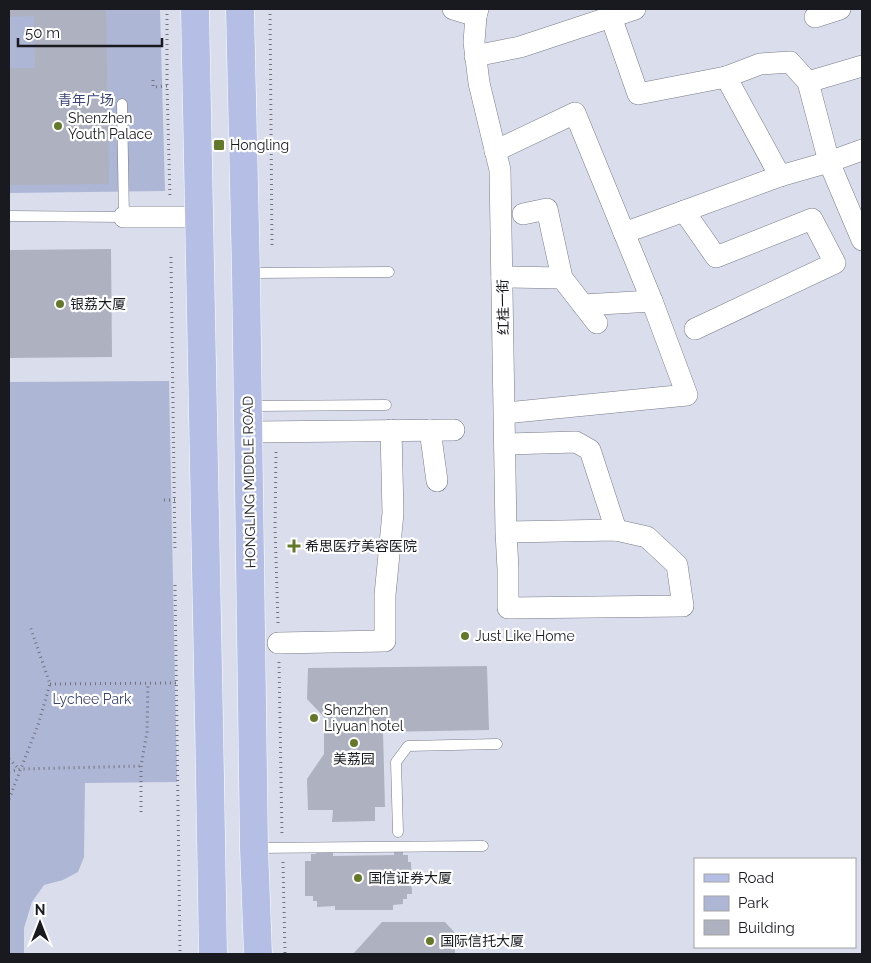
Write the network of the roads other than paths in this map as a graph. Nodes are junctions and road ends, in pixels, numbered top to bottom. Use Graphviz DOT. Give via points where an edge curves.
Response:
graph roads {
  1 [pos="195,9"];
  2 [pos="240,9"];
  3 [pos="453,9"];
  4 [pos="635,9"];
  5 [pos="840,9"];
  6 [pos="477,12"];
  7 [pos="611,17"];
  8 [pos="815,17"];
  9 [pos="475,56"];
  10 [pos="862,66"];
  11 [pos="726,77"];
  12 [pos="808,82"];
  13 [pos="122,104"];
  14 [pos="862,150"];
  15 [pos="495,151"];
  16 [pos="829,162"];
  17 [pos="780,176"];
  18 [pos="684,211"];
  19 [pos="523,214"];
  20 [pos="9,216"];
  21 [pos="124,217"];
  22 [pos="199,218"];
  23 [pos="624,233"];
  24 [pos="862,240"];
  25 [pos="389,272"];
  26 [pos="246,273"];
  27 [pos="502,277"];
  28 [pos="562,278"];
  29 [pos="652,301"];
  30 [pos="583,305"];
  31 [pos="597,323"];
  32 [pos="695,329"];
  33 [pos="386,405"];
  34 [pos="505,413"];
  35 [pos="248,419"];
  36 [pos="391,430"];
  37 [pos="430,430"];
  38 [pos="454,430"];
  39 [pos="505,444"];
  40 [pos="437,482"];
  41 [pos="616,530"];
  42 [pos="506,532"];
  43 [pos="278,643"];
  44 [pos="300,653"];
  45 [pos="497,744"];
  46 [pos="398,832"];
  47 [pos="483,846"];
  48 [pos="254,848"];
  49 [pos="213,954"];
  50 [pos="258,954"];
  1 -- 22 [label="main road"];
  2 -- 26 [label="main road, HONGLING MIDDLE ROAD"];
  3 -- 6 [label="street"];
  4 -- 7 [label="street"];
  5 -- 8 [label="street"];
  6 -- 9 [label="street, 红桂一街"];
  7 -- 9 [label="street" via="520,47"];
  7 -- 11 [label="street" via="638,94"];
  9 -- 15 [label="street, 红桂一街"];
  10 -- 12 [label="street"];
  11 -- 12 [label="street" via="760,64 790,62"];
  11 -- 17 [label="street"];
  12 -- 16 [label="street"];
  13 -- 21 [label="lane"];
  14 -- 16 [label="street"];
  15 -- 23 [label="street" via="575,113"];
  15 -- 27 [label="street, 红桂一街" via="500,170"];
  16 -- 17 [label="street"];
  16 -- 24 [label="street"];
  17 -- 18 [label="street"];
  18 -- 23 [label="street"];
  18 -- 32 [label="street" via="716,257 812,219 835,263"];
  19 -- 28 [label="street" via="547,209"];
  20 -- 21 [label="lane"];
  21 -- 22 [label="street"];
  22 -- 49 [label="main road"];
  23 -- 29 [label="street"];
  25 -- 26 [label="lane"];
  26 -- 35 [label="main road, HONGLING MIDDLE ROAD"];
  27 -- 28 [label="street"];
  27 -- 34 [label="street, 红桂一街"];
  28 -- 30 [label="street"];
  29 -- 30 [label="street"];
  29 -- 34 [label="street" via="687,394"];
  30 -- 31 [label="street"];
  33 -- 35 [label="lane"];
  34 -- 39 [label="street, 红桂一街"];
  35 -- 36 [label="street"];
  35 -- 48 [label="main road, HONGLING MIDDLE ROAD"];
  36 -- 37 [label="street"];
  36 -- 43 [label="street" via="393,513 384,595 385,641"];
  37 -- 38 [label="street"];
  37 -- 40 [label="street"];
  39 -- 41 [label="street" via="576,442 590,450"];
  39 -- 42 [label="street, 红桂一街"];
  41 -- 42 [label="street"];
  41 -- 42 [label="street, 红桂一街" via="647,537 677,565 683,606 508,608"];
  43 -- 44 [label="lane"];
  45 -- 46 [label="lane" via="408,746 396,762"];
  47 -- 48 [label="lane"];
  48 -- 50 [label="main road, HONGLING MIDDLE ROAD"];
}
